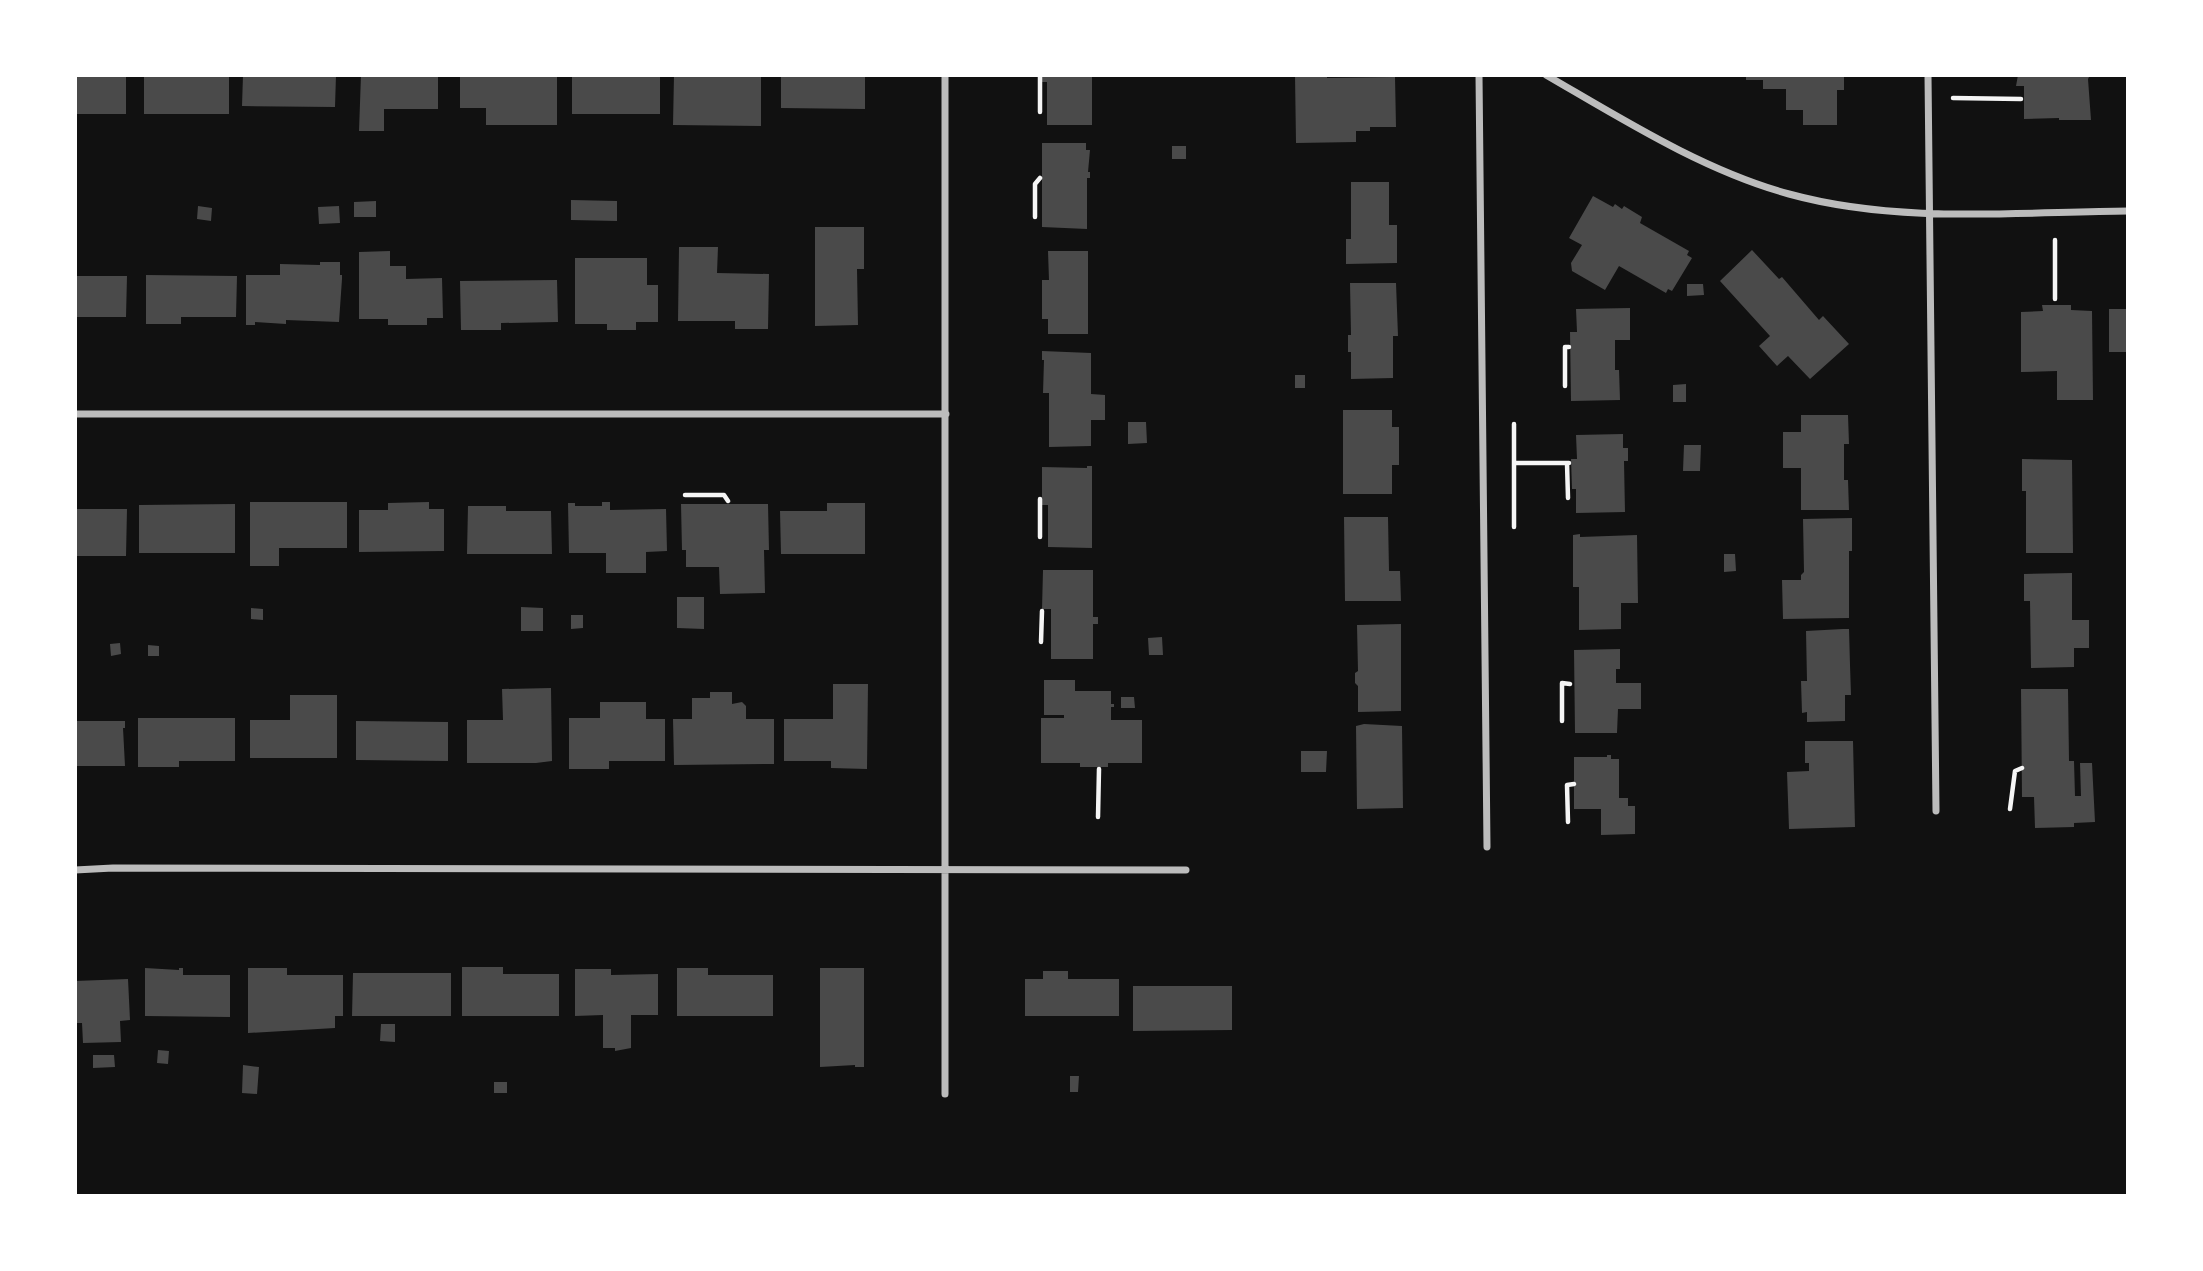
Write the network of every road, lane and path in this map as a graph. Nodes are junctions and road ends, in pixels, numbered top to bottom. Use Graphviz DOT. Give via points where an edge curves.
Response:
graph roads {
  1 [pos="945,75"];
  2 [pos="1479,75"];
  3 [pos="1546,75"];
  4 [pos="1928,75"];
  5 [pos="1040,77"];
  6 [pos="1953,98"];
  7 [pos="2021,99"];
  8 [pos="1040,112"];
  9 [pos="1040,178"];
  10 [pos="2128,211"];
  11 [pos="1930,214"];
  12 [pos="1035,217"];
  13 [pos="2055,240"];
  14 [pos="2055,299"];
  15 [pos="1569,347"];
  16 [pos="1565,386"];
  17 [pos="75,414"];
  18 [pos="946,414"];
  19 [pos="1514,425"];
  20 [pos="1514,463"];
  21 [pos="685,495"];
  22 [pos="1568,498"];
  23 [pos="1040,499"];
  24 [pos="728,501"];
  25 [pos="1514,527"];
  26 [pos="1040,537"];
  27 [pos="1042,611"];
  28 [pos="1041,642"];
  29 [pos="1570,684"];
  30 [pos="1562,721"];
  31 [pos="2022,768"];
  32 [pos="1099,769"];
  33 [pos="1574,784"];
  34 [pos="2010,809"];
  35 [pos="1936,811"];
  36 [pos="1098,817"];
  37 [pos="1568,822"];
  38 [pos="1487,847"];
  39 [pos="945,868"];
  40 [pos="75,870"];
  41 [pos="1186,870"];
  42 [pos="945,1094"];
  1 -- 18 [label="street"];
  2 -- 38 [label="street"];
  3 -- 11 [label="street" via="1645,131 1759,185 1867,209"];
  4 -- 11 [label="street"];
  5 -- 8 [label="path"];
  6 -- 7 [label="path"];
  9 -- 12 [label="path" via="1035,184"];
  10 -- 11 [label="street"];
  11 -- 35 [label="street"];
  13 -- 14 [label="path"];
  15 -- 16 [label="path" via="1565,347"];
  17 -- 18 [label="street"];
  18 -- 39 [label="street"];
  19 -- 20 [label="path"];
  20 -- 22 [label="path" via="1568,463"];
  20 -- 25 [label="path"];
  21 -- 24 [label="path" via="721,494"];
  23 -- 26 [label="path"];
  27 -- 28 [label="path"];
  29 -- 30 [label="path" via="1562,683"];
  31 -- 34 [label="path" via="2015,771"];
  32 -- 36 [label="path"];
  33 -- 37 [label="path" via="1567,785"];
  39 -- 40 [label="street"];
  39 -- 41 [label="street"];
  39 -- 42 [label="street"];
}
